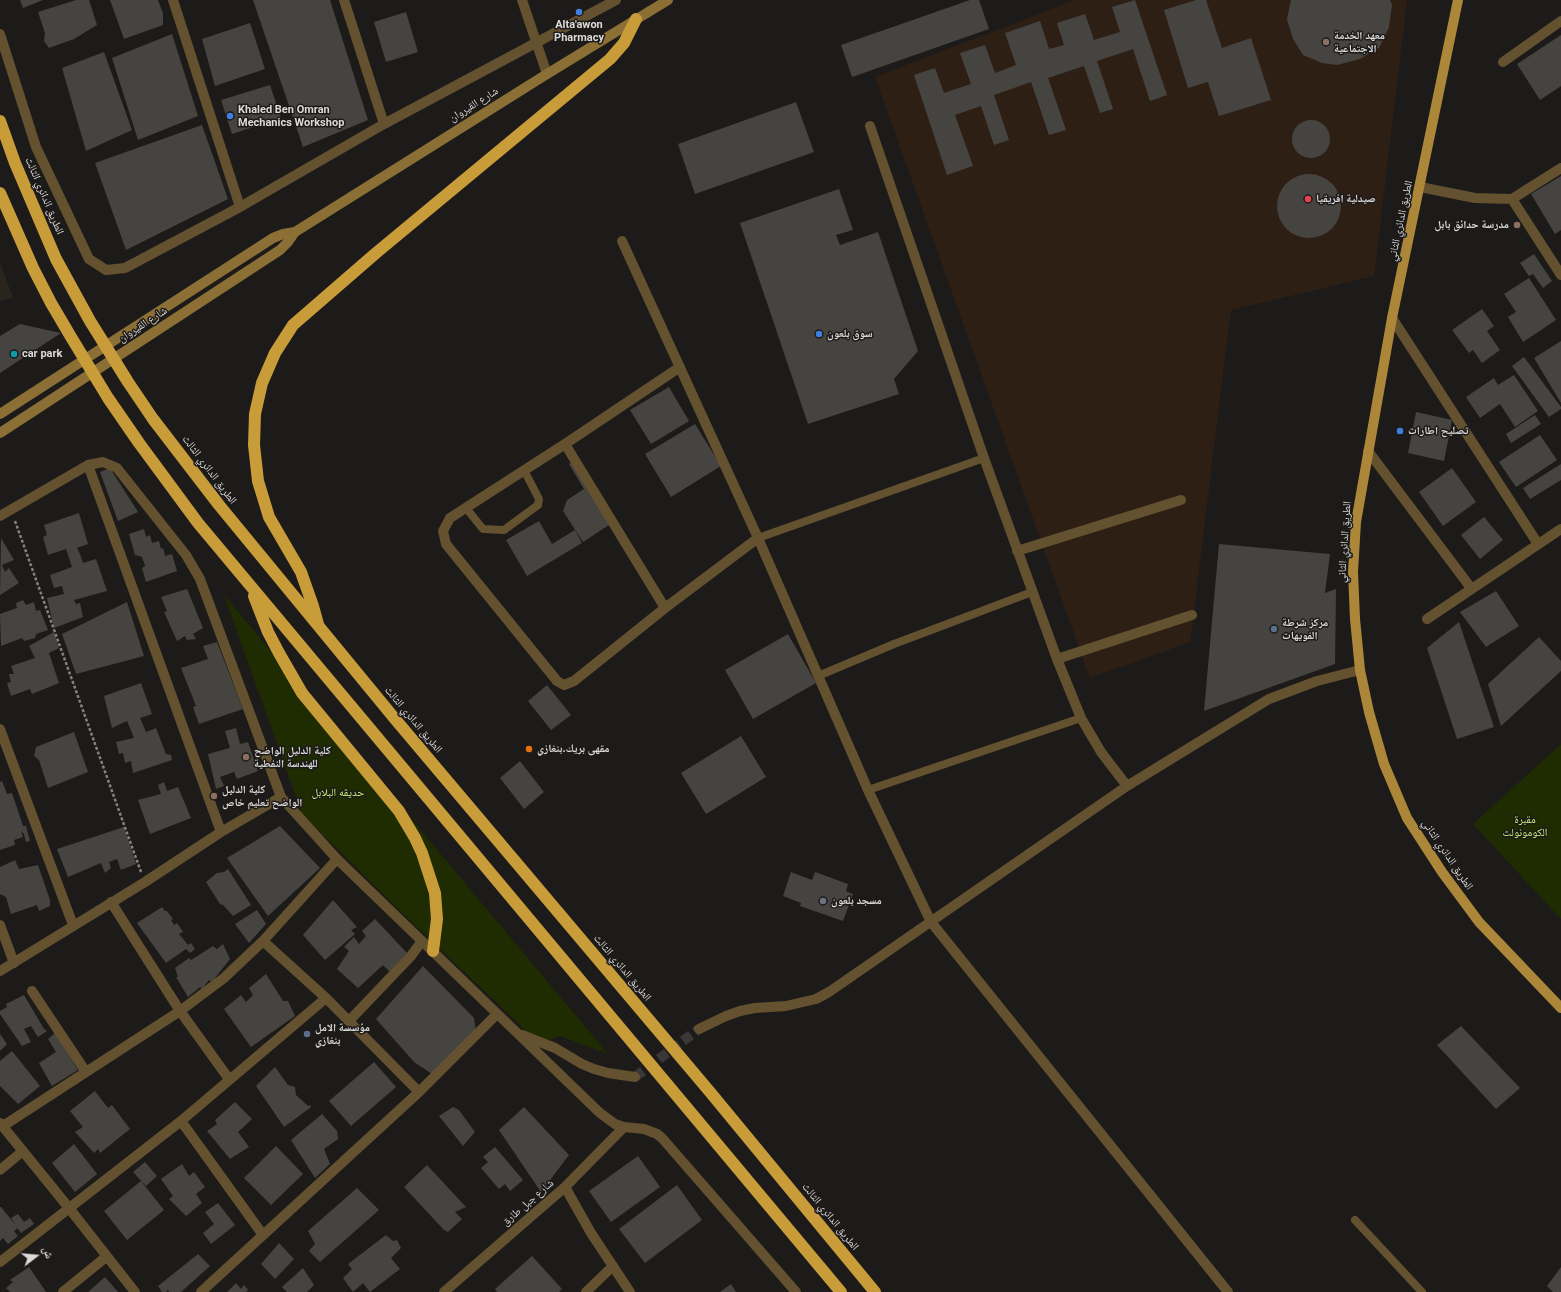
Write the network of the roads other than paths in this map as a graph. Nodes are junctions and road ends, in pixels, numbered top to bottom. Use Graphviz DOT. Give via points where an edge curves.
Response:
graph roads {
  1 [pos="173,0"];
  2 [pos="344,0"];
  3 [pos="522,0"];
  4 [pos="616,0"];
  5 [pos="668,0"];
  6 [pos="1458,0"];
  7 [pos="636,19"];
  8 [pos="1561,21"];
  9 [pos="0,34"];
  10 [pos="536,43"];
  11 [pos="1503,62"];
  12 [pos="546,74"];
  13 [pos="0,120"];
  14 [pos="384,124"];
  15 [pos="870,126"];
  16 [pos="1561,168"];
  17 [pos="1420,187"];
  18 [pos="0,193"];
  19 [pos="1512,199"];
  20 [pos="240,207"];
  21 [pos="295,232"];
  22 [pos="622,241"];
  23 [pos="1561,275"];
  24 [pos="1392,318"];
  25 [pos="680,367"];
  26 [pos="0,414"];
  27 [pos="0,433"];
  28 [pos="565,444"];
  29 [pos="1368,452"];
  30 [pos="984,458"];
  31 [pos="88,465"];
  32 [pos="524,470"];
  33 [pos="1181,500"];
  34 [pos="466,508"];
  35 [pos="0,516"];
  36 [pos="1561,529"];
  37 [pos="758,538"];
  38 [pos="1538,544"];
  39 [pos="1017,552"];
  40 [pos="251,588"];
  41 [pos="1471,588"];
  42 [pos="1032,592"];
  43 [pos="665,608"];
  44 [pos="1192,615"];
  45 [pos="1426,619"];
  46 [pos="319,627"];
  47 [pos="1057,659"];
  48 [pos="1360,670"];
  49 [pos="818,676"];
  50 [pos="1081,718"];
  51 [pos="0,729"];
  52 [pos="1127,786"];
  53 [pos="868,790"];
  54 [pos="281,797"];
  55 [pos="221,832"];
  56 [pos="337,859"];
  57 [pos="111,902"];
  58 [pos="931,922"];
  59 [pos="0,925"];
  60 [pos="73,925"];
  61 [pos="263,941"];
  62 [pos="422,942"];
  63 [pos="433,951"];
  64 [pos="14,963"];
  65 [pos="0,971"];
  66 [pos="32,991"];
  67 [pos="326,998"];
  68 [pos="1561,1008"];
  69 [pos="180,1011"];
  70 [pos="497,1014"];
  71 [pos="349,1021"];
  72 [pos="699,1030"];
  73 [pos="516,1033"];
  74 [pos="86,1072"];
  75 [pos="635,1077"];
  76 [pos="229,1079"];
  77 [pos="419,1092"];
  78 [pos="182,1121"];
  79 [pos="1,1125"];
  80 [pos="624,1127"];
  81 [pos="23,1151"];
  82 [pos="0,1170"];
  83 [pos="564,1187"];
  84 [pos="69,1208"];
  85 [pos="1355,1220"];
  86 [pos="263,1235"];
  87 [pos="106,1257"];
  88 [pos="0,1262"];
  89 [pos="613,1266"];
  90 [pos="63,1292"];
  91 [pos="135,1292"];
  92 [pos="201,1292"];
  93 [pos="444,1292"];
  94 [pos="586,1292"];
  95 [pos="630,1292"];
  96 [pos="796,1292"];
  97 [pos="841,1292"];
  98 [pos="874,1292"];
  99 [pos="1228,1292"];
  100 [pos="1422,1292"];
  1 -- 20 [label="street"];
  2 -- 14 [label="street"];
  3 -- 10 [label="street"];
  4 -- 10 [label="street"];
  5 -- 7 [label="main road, شارع القيروان"];
  6 -- 17 [label="main road, الطريق الدائري الثاني"];
  7 -- 12 [label="main road, شارع القيروان"];
  7 -- 46 [label="highway" via="624,43 610,59 293,325 275,353 262,383 255,414 254,445 258,482 269,517 303,578"];
  8 -- 11 [label="street"];
  9 -- 20 [label="street" via="36,147 89,259 106,270 125,268"];
  10 -- 12 [label="street"];
  10 -- 14 [label="street"];
  12 -- 21 [label="main road, شارع القيروان"];
  13 -- 46 [label="highway, الطريق الدائري الثالث" via="15,163 56,259 90,322 128,382 219,506"];
  14 -- 20 [label="street"];
  15 -- 30 [label="street"];
  16 -- 19 [label="street"];
  17 -- 19 [label="street" via="1475,198"];
  17 -- 24 [label="main road, الطريق الدائري الثاني"];
  18 -- 40 [label="highway" via="51,303 108,398 198,523"];
  19 -- 23 [label="street"];
  21 -- 26 [label="main road, شارع القيروان" via="273,238"];
  21 -- 27 [label="main road, شارع القيروان" via="280,250"];
  22 -- 25 [label="street"];
  24 -- 29 [label="main road, الطريق الدائري الثاني"];
  24 -- 38 [label="street"];
  25 -- 28 [label="street"];
  25 -- 37 [label="street"];
  28 -- 32 [label="street"];
  28 -- 43 [label="street"];
  29 -- 41 [label="street"];
  29 -- 48 [label="main road, الطريق الدائري الثاني" via="1356,522 1353,572"];
  30 -- 37 [label="lane"];
  30 -- 39 [label="street"];
  31 -- 35 [label="street"];
  31 -- 54 [label="street" via="103,462 117,468 186,555 197,573"];
  31 -- 55 [label="street"];
  32 -- 34 [label="street"];
  32 -- 34 [label="lane" via="539,499 538,505 504,530 483,529"];
  33 -- 39 [label="street"];
  34 -- 43 [label="street" via="450,518 443,531 446,544 557,681 564,685 574,681"];
  36 -- 38 [label="street"];
  37 -- 43 [label="street"];
  37 -- 49 [label="street"];
  38 -- 41 [label="street"];
  39 -- 42 [label="street"];
  40 -- 63 [label="highway" via="268,632 302,693 399,811 415,838 435,893 437,919"];
  40 -- 97 [label="highway"];
  41 -- 45 [label="street"];
  42 -- 47 [label="street"];
  42 -- 49 [label="lane" via="894,644"];
  44 -- 47 [label="street"];
  46 -- 98 [label="highway, الطريق الدائري الثالث" via="716,1099"];
  47 -- 50 [label="street"];
  48 -- 52 [label="street" via="1317,680 1269,699"];
  48 -- 68 [label="main road, الطريق الدائري الثاني" via="1384,764 1407,818 1479,922"];
  49 -- 53 [label="street"];
  50 -- 52 [label="street" via="1101,752"];
  50 -- 53 [label="lane"];
  51 -- 60 [label="street"];
  52 -- 58 [label="street"];
  53 -- 58 [label="street"];
  54 -- 55 [label="street"];
  54 -- 56 [label="street"];
  55 -- 57 [label="street"];
  56 -- 61 [label="street"];
  56 -- 62 [label="street"];
  57 -- 60 [label="street"];
  57 -- 69 [label="street"];
  58 -- 72 [label="street" via="816,1000 740,1011"];
  58 -- 99 [label="street"];
  59 -- 64 [label="street"];
  60 -- 64 [label="street"];
  61 -- 67 [label="street"];
  61 -- 69 [label="street" via="224,978"];
  62 -- 63 [label="street"];
  62 -- 71 [label="street"];
  63 -- 70 [label="street"];
  64 -- 65 [label="street"];
  66 -- 74 [label="street"];
  67 -- 71 [label="street"];
  67 -- 76 [label="street"];
  69 -- 74 [label="street"];
  69 -- 76 [label="street"];
  70 -- 73 [label="street"];
  70 -- 77 [label="street"];
  71 -- 77 [label="street"];
  73 -- 75 [label="street" via="555,1048 594,1069"];
  73 -- 80 [label="street" via="600,1113"];
  74 -- 79 [label="street"];
  76 -- 78 [label="street"];
  77 -- 86 [label="street"];
  78 -- 84 [label="street"];
  78 -- 86 [label="street"];
  79 -- 81 [label="street"];
  80 -- 83 [label="street, شارع جبل طارق"];
  80 -- 96 [label="street" via="644,1129 662,1138"];
  81 -- 82 [label="street"];
  81 -- 84 [label="street"];
  83 -- 89 [label="street"];
  83 -- 93 [label="street, شارع جبل طارق"];
  84 -- 87 [label="street"];
  84 -- 88 [label="street"];
  85 -- 100 [label="lane"];
  86 -- 92 [label="street"];
  87 -- 90 [label="street"];
  87 -- 91 [label="street"];
  89 -- 94 [label="street"];
  89 -- 95 [label="street"];
}
